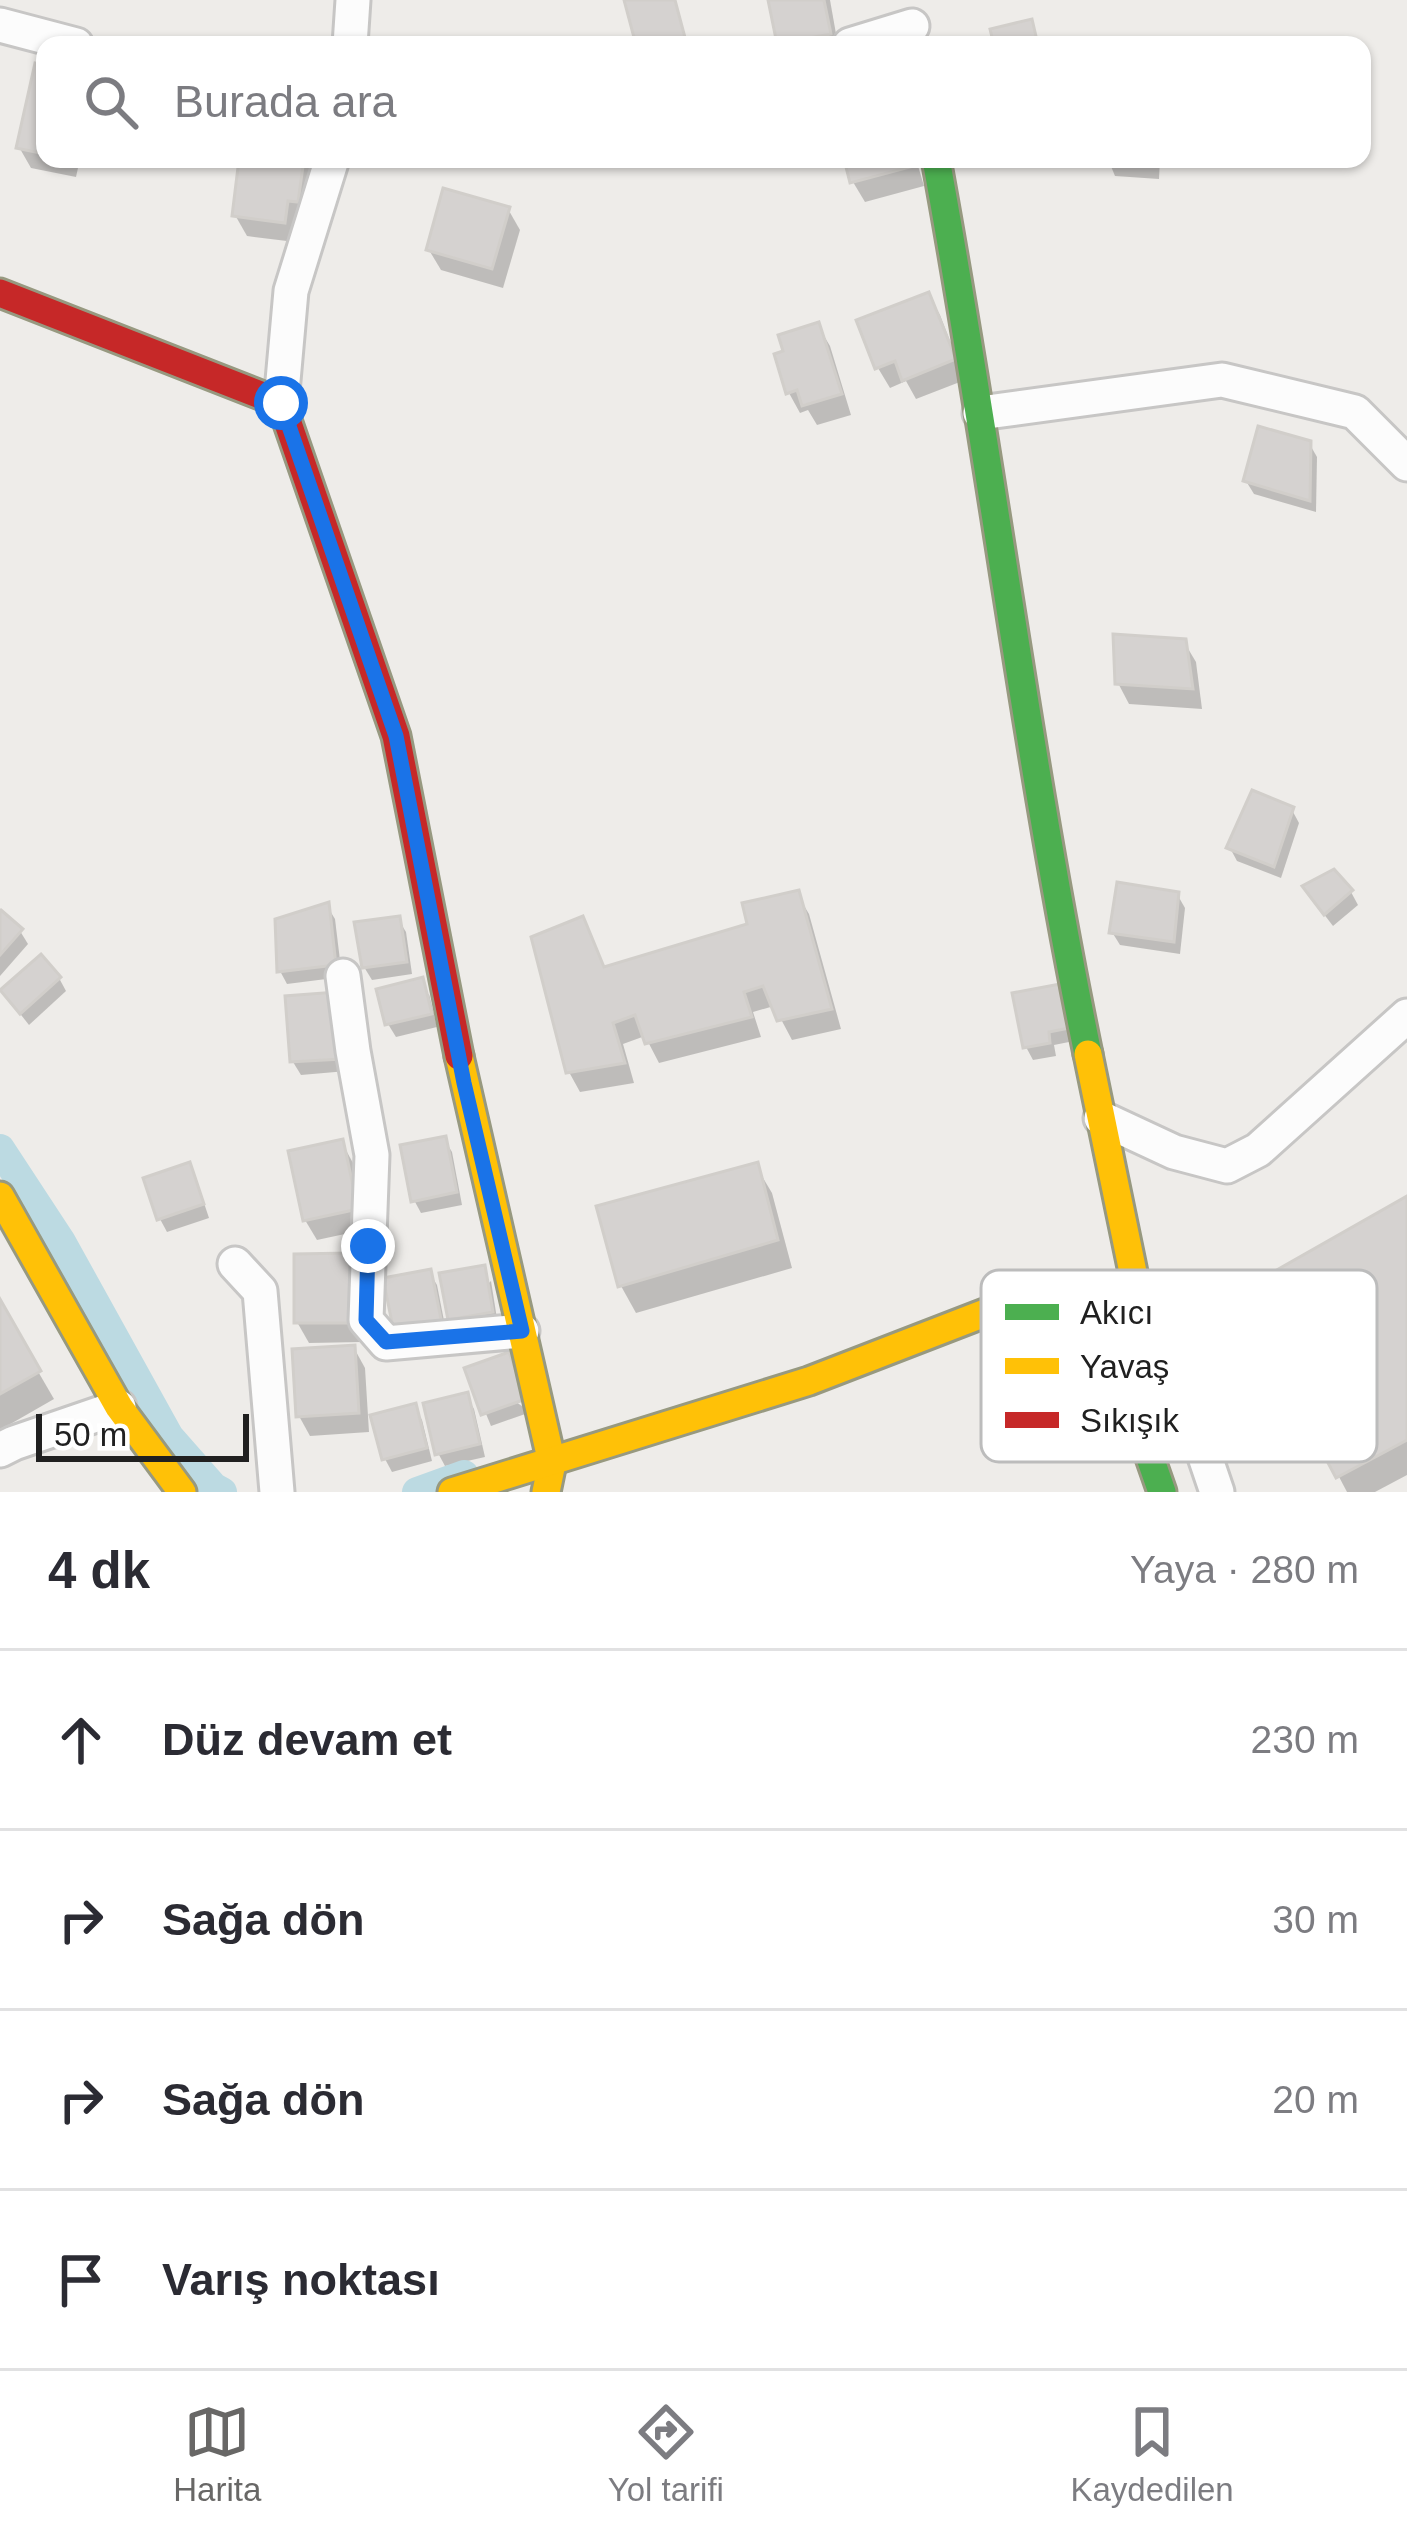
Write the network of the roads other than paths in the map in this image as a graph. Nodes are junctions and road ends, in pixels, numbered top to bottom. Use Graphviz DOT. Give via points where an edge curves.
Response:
graph roads {
  1 [pos="353,0"];
  2 [pos="912,24"];
  3 [pos="0,25"];
  4 [pos="42,36"];
  5 [pos="351,36"];
  6 [pos="877,36"];
  7 [pos="329,168"];
  8 [pos="938,168"];
  9 [pos="0,293"];
  10 [pos="281,403"];
  11 [pos="980,413"];
  12 [pos="1407,464"];
  13 [pos="344,976"];
  14 [pos="1407,1016"];
  15 [pos="1102,1118"];
  16 [pos="0,1196"];
  17 [pos="235,1264"];
  18 [pos="1133,1270"];
  19 [pos="981,1315"];
  20 [pos="522,1331"];
  21 [pos="119,1407"];
  22 [pos="0,1450"];
  23 [pos="1151,1462"];
  24 [pos="1207,1462"];
  25 [pos="553,1463"];
  26 [pos="277,1486"];
  27 [pos="182,1492"];
  28 [pos="452,1492"];
  29 [pos="546,1492"];
  30 [pos="1162,1492"];
  31 [pos="1217,1492"];
  1 -- 5 [label="street"];
  2 -- 6 [label="street"];
  3 -- 4 [label="street"];
  7 -- 10 [label="street" via="291,291"];
  8 -- 11 [label="street"];
  9 -- 10 [label="street"];
  10 -- 20 [label="street" via="396,736"];
  11 -- 12 [label="street" via="1222,380 1355,412"];
  11 -- 15 [label="street" via="1060,917"];
  13 -- 20 [label="street" via="373,1155 366,1320 386,1342"];
  14 -- 15 [label="street" via="1258,1150 1227,1166"];
  15 -- 18 [label="street"];
  16 -- 21 [label="street"];
  17 -- 26 [label="street" via="260,1291"];
  19 -- 25 [label="street" via="808,1381"];
  20 -- 25 [label="street"];
  21 -- 22 [label="street"];
  21 -- 27 [label="street"];
  23 -- 30 [label="street"];
  24 -- 31 [label="street"];
  25 -- 28 [label="street"];
  25 -- 29 [label="street"];
}
